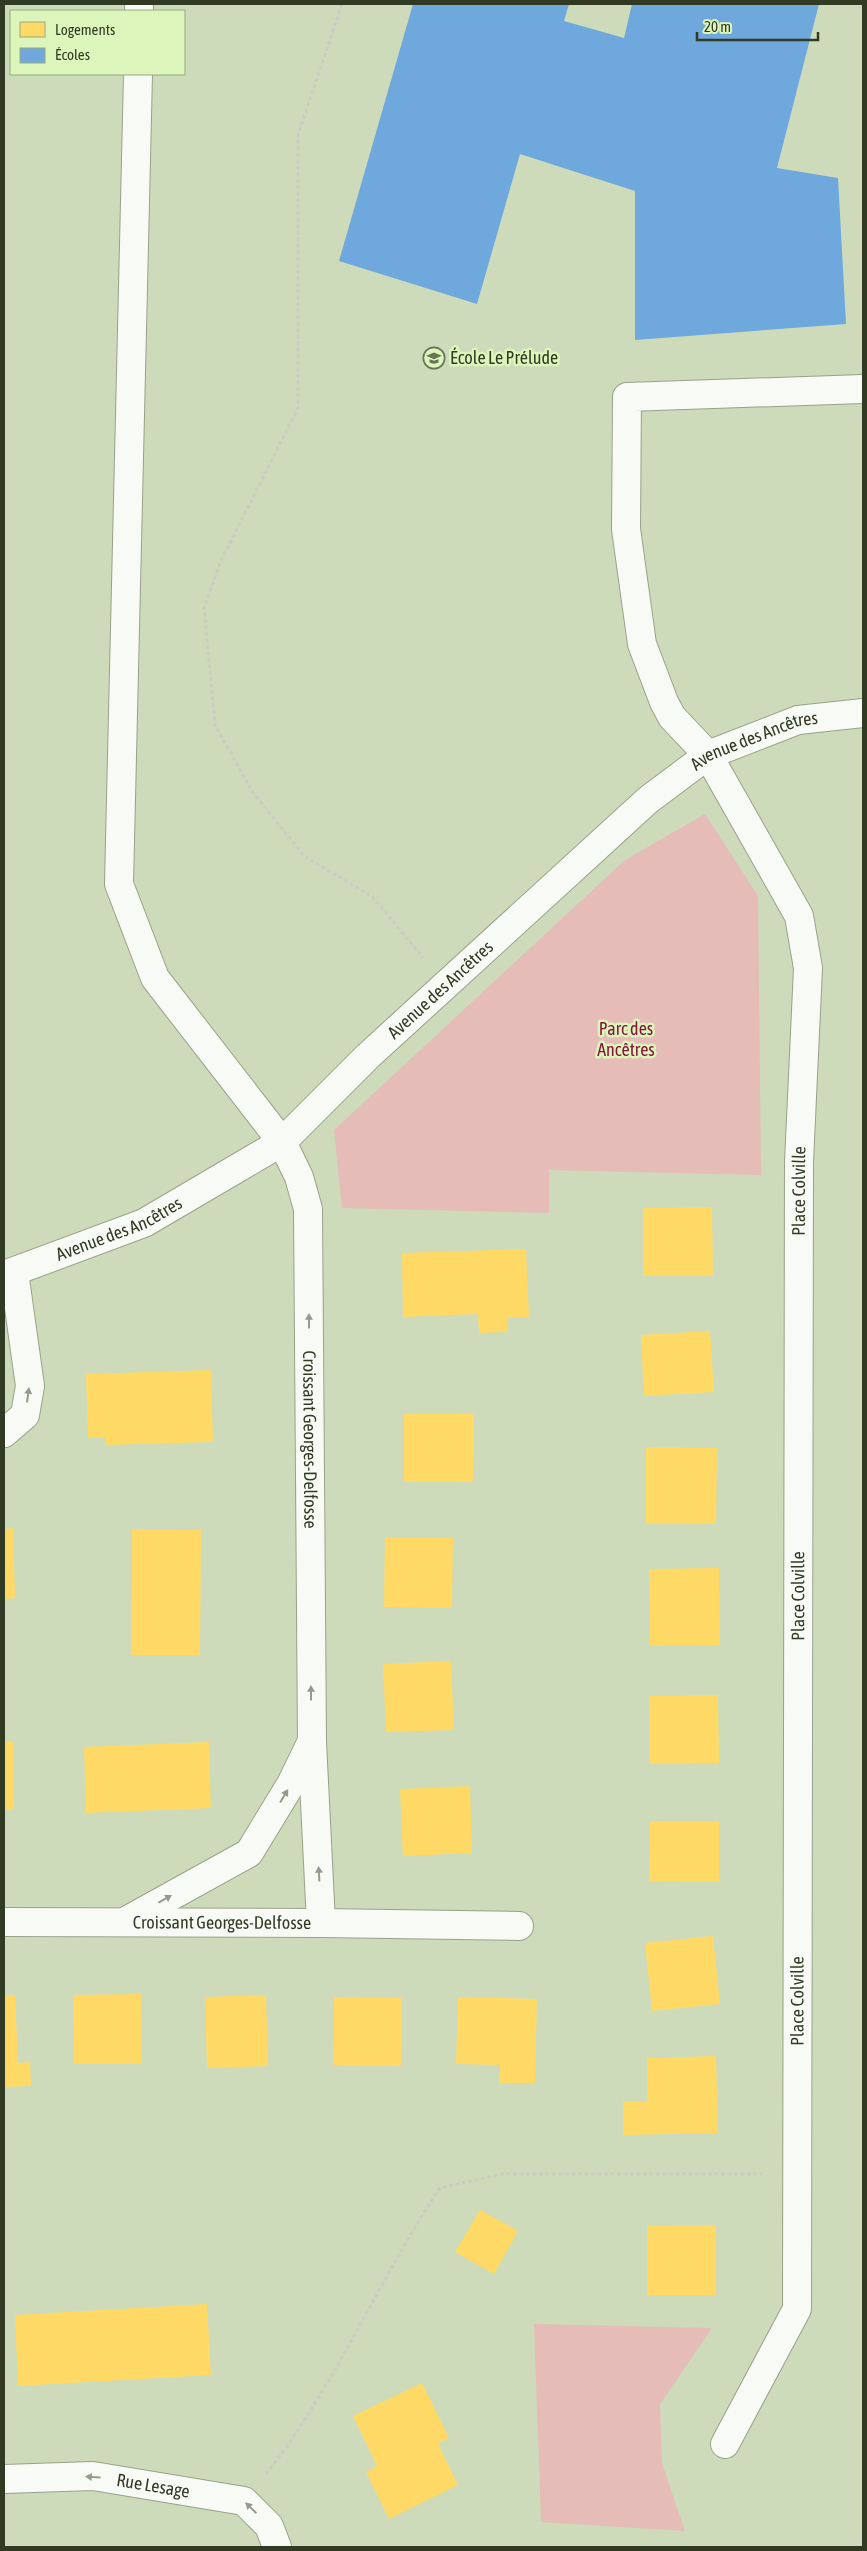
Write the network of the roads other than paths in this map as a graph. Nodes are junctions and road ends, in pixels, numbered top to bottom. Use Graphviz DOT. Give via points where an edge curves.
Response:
graph roads {
  1 [pos="138,75"];
  2 [pos="863,389"];
  3 [pos="863,712"];
  4 [pos="708,755"];
  5 [pos="282,1142"];
  6 [pos="9,1273"];
  7 [pos="4,1433"];
  8 [pos="312,1742"];
  9 [pos="4,1922"];
  10 [pos="122,1922"];
  11 [pos="321,1923"];
  12 [pos="518,1926"];
  13 [pos="725,2444"];
  14 [pos="4,2479"];
  15 [pos="277,2547"];
  1 -- 5 [label="street, Croissant Georges-Delfosse" via="119,884 155,978"];
  2 -- 4 [label="street, Place Colville" via="627,397 626,529 642,644 672,717"];
  3 -- 4 [label="street, Avenue des Ancêtres" via="798,720"];
  4 -- 5 [label="street, Avenue des Ancêtres" via="648,800 368,1056"];
  4 -- 13 [label="street, Place Colville" via="799,916 808,968 799,1162 797,2309"];
  5 -- 6 [label="street, Avenue des Ancêtres" via="144,1223"];
  8 -- 5 [label="street, Croissant Georges-Delfosse, one-way" via="308,1209 299,1177"];
  7 -- 6 [label="street, Avenue des Ancêtres, one-way" via="25,1416 30,1386"];
  10 -- 8 [label="street, Croissant Georges-Delfosse, one-way" via="249,1853"];
  11 -- 8 [label="street, Croissant Georges-Delfosse, one-way"];
  9 -- 10 [label="street, Croissant Georges-Delfosse"];
  10 -- 11 [label="street, Croissant Georges-Delfosse"];
  11 -- 12 [label="street, Croissant Georges-Delfosse"];
  15 -- 14 [label="street, Rue Lesage, one-way" via="270,2526 244,2501 93,2476"];
}
